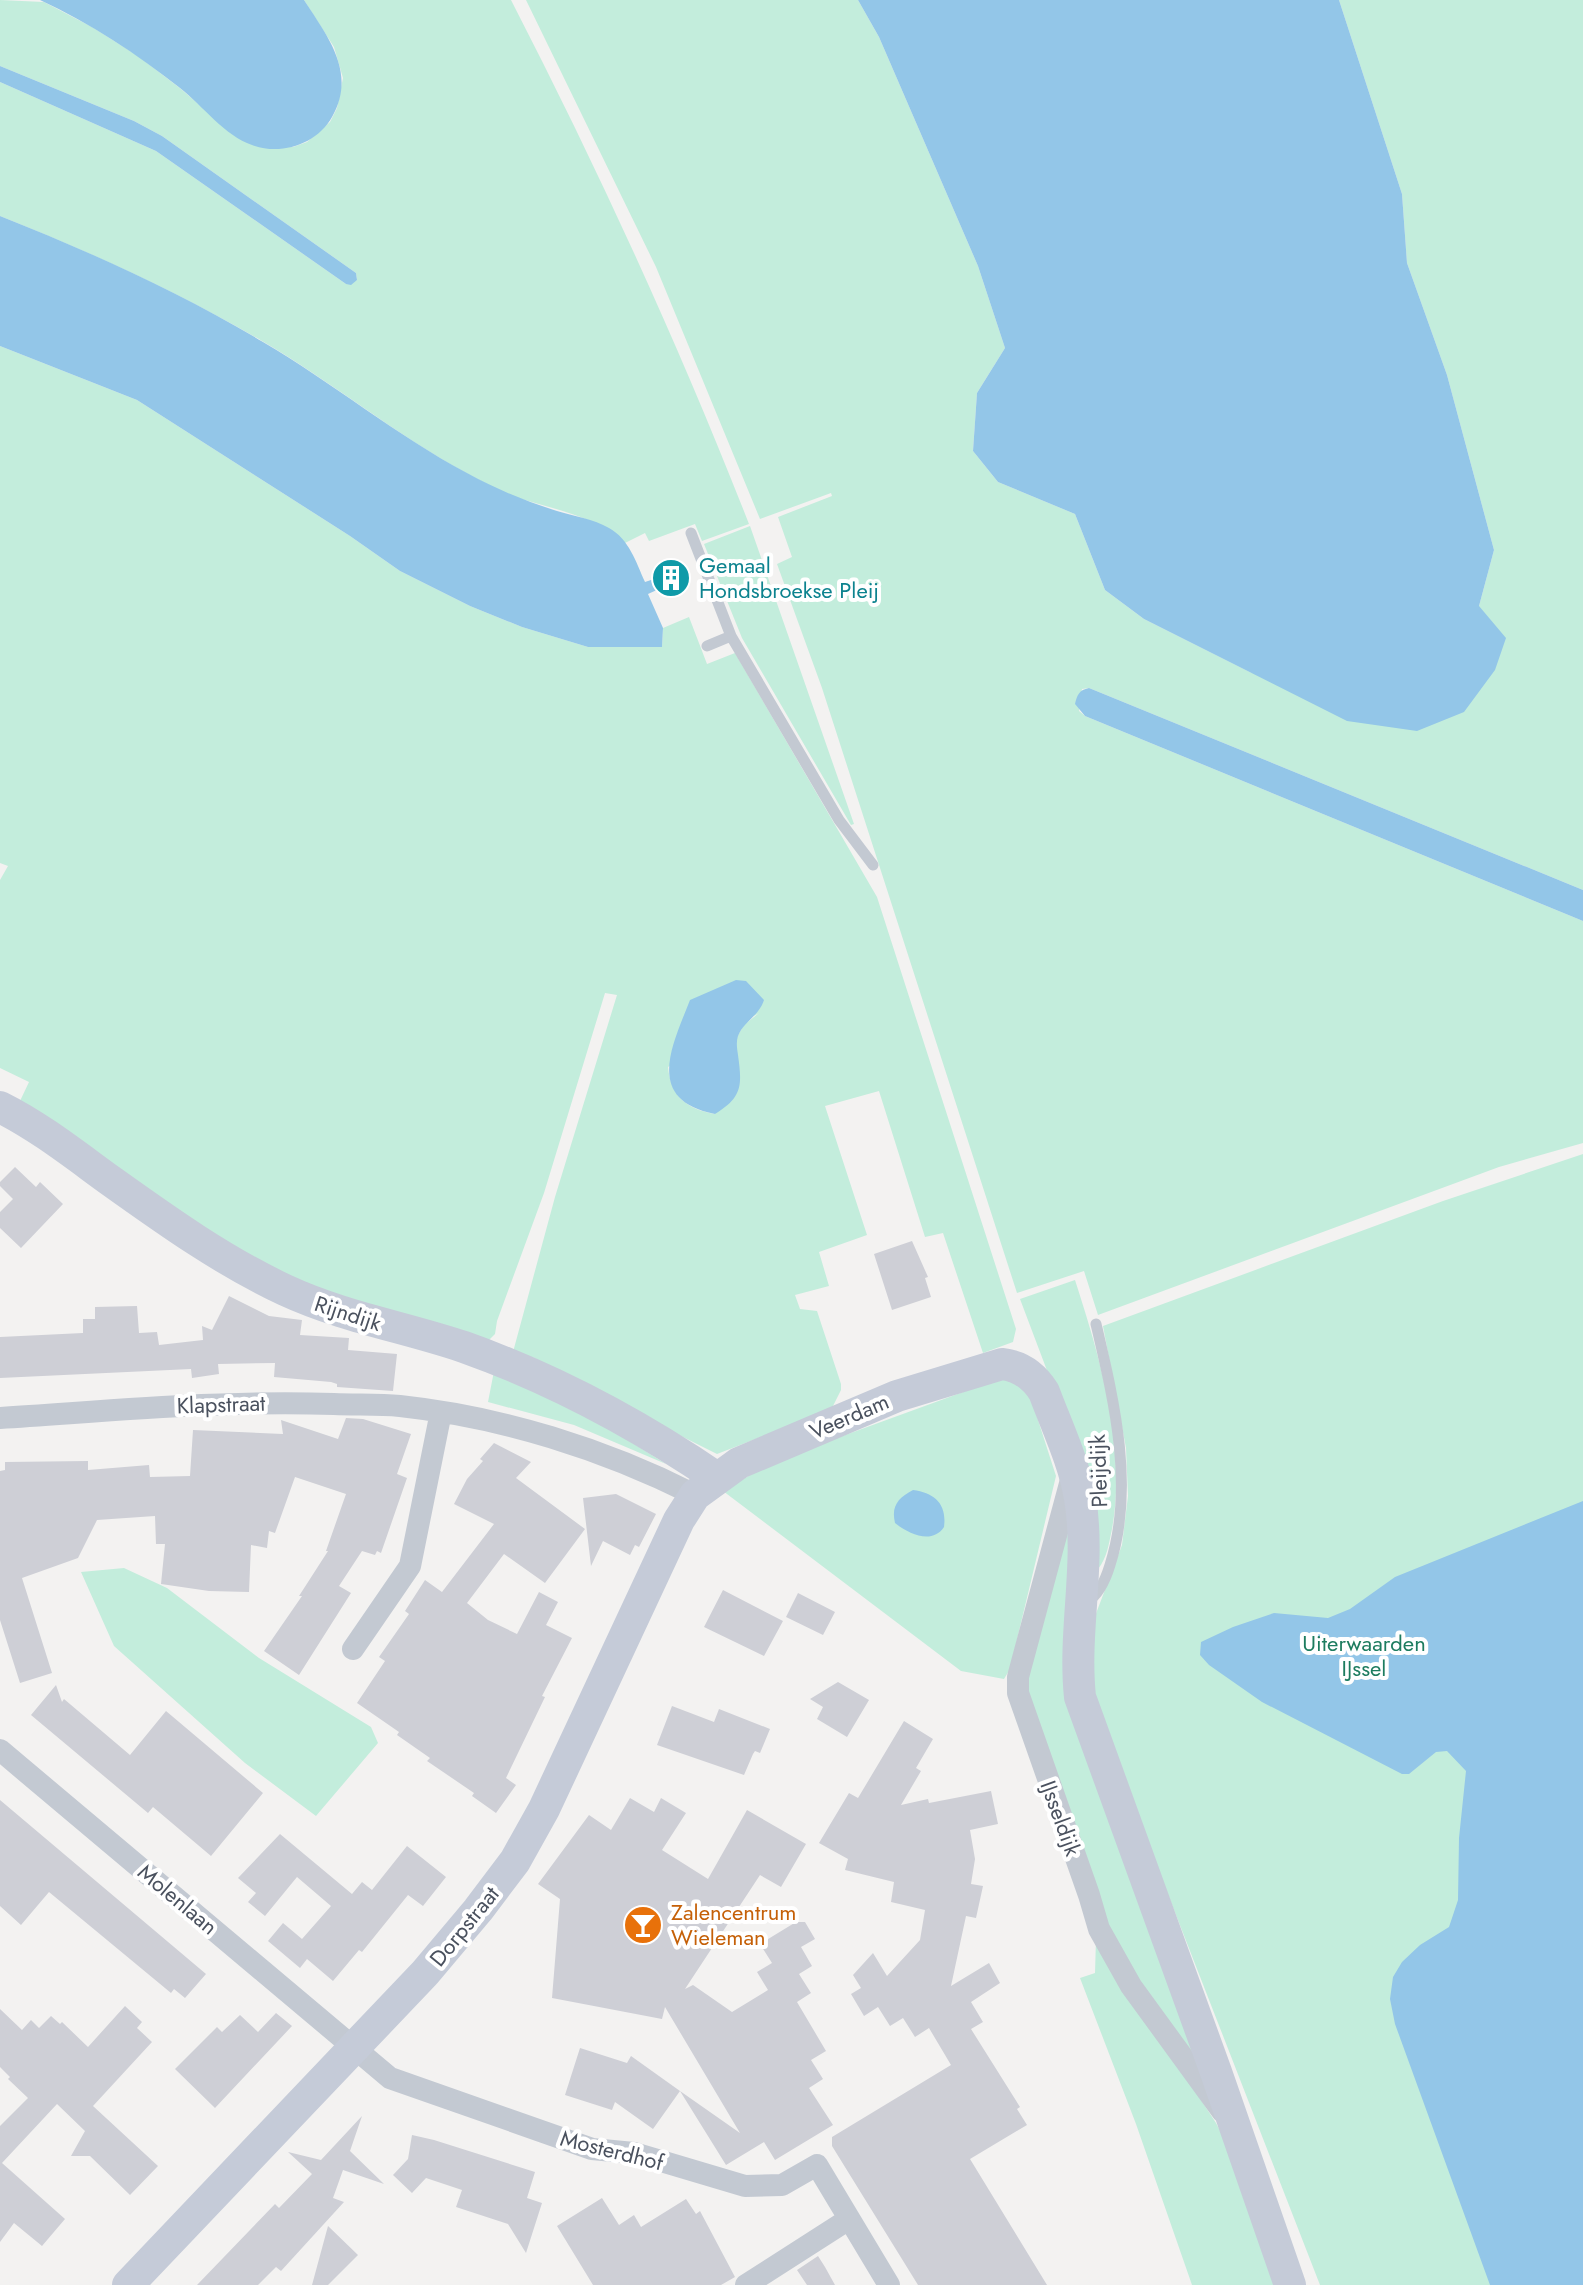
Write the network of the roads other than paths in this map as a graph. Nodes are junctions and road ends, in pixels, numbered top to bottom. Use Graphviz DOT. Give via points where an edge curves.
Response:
graph roads {
  1 [pos="691,533"];
  2 [pos="731,636"];
  3 [pos="707,646"];
  4 [pos="873,865"];
  5 [pos="0,1107"];
  6 [pos="1096,1324"];
  7 [pos="1014,1365"];
  8 [pos="441,1412"];
  9 [pos="0,1418"];
  10 [pos="1074,1471"];
  11 [pos="706,1486"];
  12 [pos="1080,1605"];
  13 [pos="353,1649"];
  14 [pos="0,1750"];
  15 [pos="356,2048"];
  16 [pos="1235,2130"];
  17 [pos="849,2219"];
  18 [pos="128,2285"];
  19 [pos="746,2285"];
  20 [pos="889,2285"];
  21 [pos="1290,2285"];
  1 -- 2 [label="lane"];
  2 -- 3 [label="lane"];
  2 -- 4 [label="lane" via="839,820"];
  5 -- 11 [label="street, Rijndijk" via="249,1272 321,1306 460,1346 542,1379 641,1430"];
  6 -- 12 [label="lane, Pleijdijk" via="1116,1415 1121,1506 1106,1577 1092,1599"];
  7 -- 10 [label="street, IJsseldijk" via="1044,1392"];
  7 -- 11 [label="street, Veerdam" via="985,1367 897,1396 739,1463"];
  8 -- 9 [label="street, Klapstraat" via="258,1401"];
  8 -- 11 [label="street, Klapstraat" via="493,1422"];
  8 -- 13 [label="street" via="410,1566"];
  10 -- 12 [label="street, IJsseldijk" via="1082,1523"];
  10 -- 16 [label="street, IJsseldijk" via="1018,1693 1099,1929 1131,1986"];
  11 -- 15 [label="street, Dorpstraat" via="679,1520 515,1861 434,1963"];
  12 -- 16 [label="street, IJsseldijk" via="1078,1674 1087,1720"];
  14 -- 15 [label="street, Molenlaan"];
  15 -- 17 [label="street, Mosterdhof" via="390,2078 592,2149 634,2153 745,2186 782,2185 817,2165"];
  15 -- 18 [label="street, Dorpstraat"];
  16 -- 21 [label="street, IJsseldijk"];
  17 -- 19 [label="street"];
  17 -- 20 [label="street, Mosterdhof"];
}
